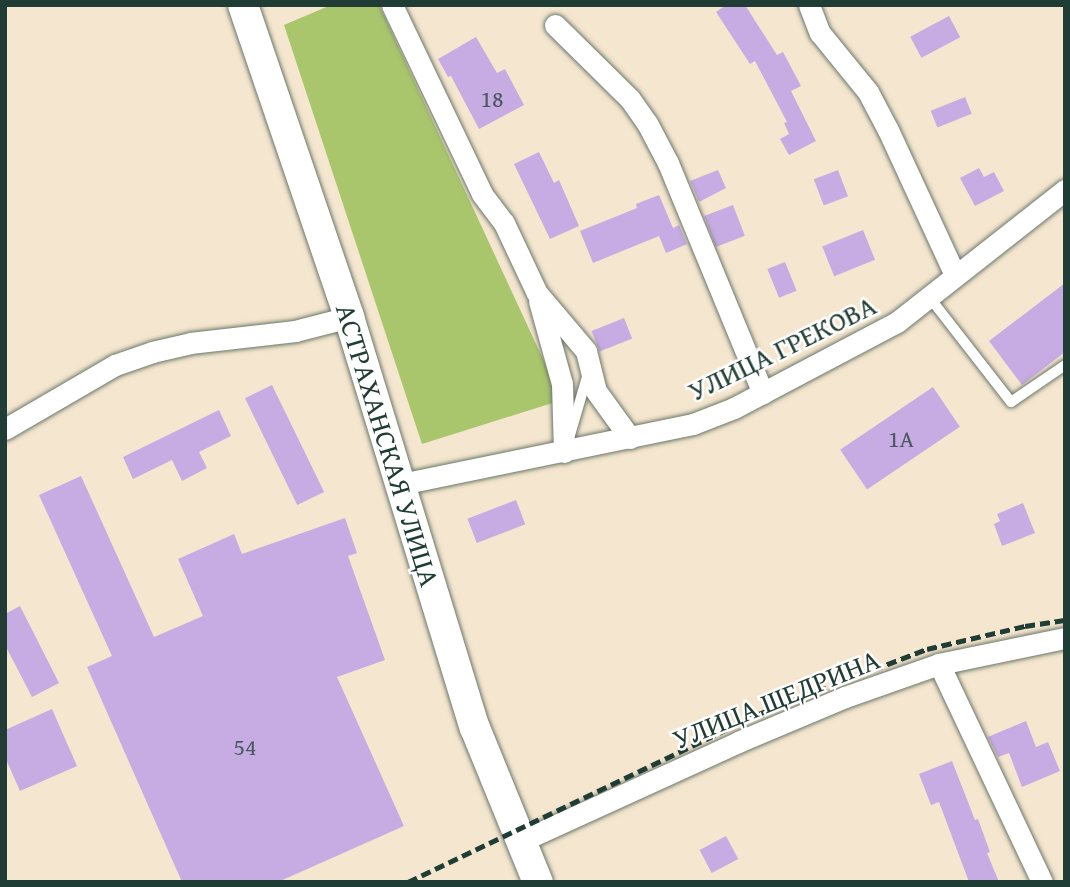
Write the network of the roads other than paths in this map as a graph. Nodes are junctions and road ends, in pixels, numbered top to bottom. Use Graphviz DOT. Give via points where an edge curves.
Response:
graph roads {
  1 [pos="243,5"];
  2 [pos="392,5"];
  3 [pos="809,5"];
  4 [pos="555,25"];
  5 [pos="1065,190"];
  6 [pos="955,275"];
  7 [pos="537,293"];
  8 [pos="930,298"];
  9 [pos="349,317"];
  10 [pos="1065,365"];
  11 [pos="589,371"];
  12 [pos="764,393"];
  13 [pos="5,429"];
  14 [pos="630,438"];
  15 [pos="564,452"];
  16 [pos="401,484"];
  17 [pos="1065,638"];
  18 [pos="939,664"];
  19 [pos="519,842"];
  20 [pos="538,882"];
  21 [pos="1042,882"];
  1 -- 9 [label="main road, АСТРАХАНСКАЯ УЛИЦА"];
  2 -- 7 [label="street" via="482,194 504,223"];
  3 -- 6 [label="street" via="820,33 868,92"];
  4 -- 12 [label="street" via="630,99 647,123"];
  5 -- 6 [label="street, УЛИЦА ГРЕКОВА"];
  6 -- 8 [label="street, УЛИЦА ГРЕКОВА"];
  7 -- 11 [label="street" via="586,351"];
  7 -- 15 [label="street" via="562,384"];
  8 -- 10 [label="lane" via="1011,402"];
  8 -- 12 [label="street, УЛИЦА ГРЕКОВА" via="864,342"];
  9 -- 13 [label="street" via="295,331 152,352 115,365"];
  9 -- 16 [label="main road, АСТРАХАНСКАЯ УЛИЦА"];
  11 -- 14 [label="street" via="596,391"];
  11 -- 15 [label="lane"];
  12 -- 14 [label="street, УЛИЦА ГРЕКОВА" via="693,424"];
  14 -- 15 [label="street, УЛИЦА ГРЕКОВА"];
  15 -- 16 [label="street, УЛИЦА ГРЕКОВА"];
  16 -- 19 [label="main road, АСТРАХАНСКАЯ УЛИЦА" via="475,728"];
  17 -- 18 [label="street, УЛИЦА ЩЕДРИНА"];
  18 -- 19 [label="street, УЛИЦА ЩЕДРИНА" via="737,742"];
  18 -- 21 [label="street"];
  19 -- 20 [label="main road, АСТРАХАНСКАЯ УЛИЦА"];
}
